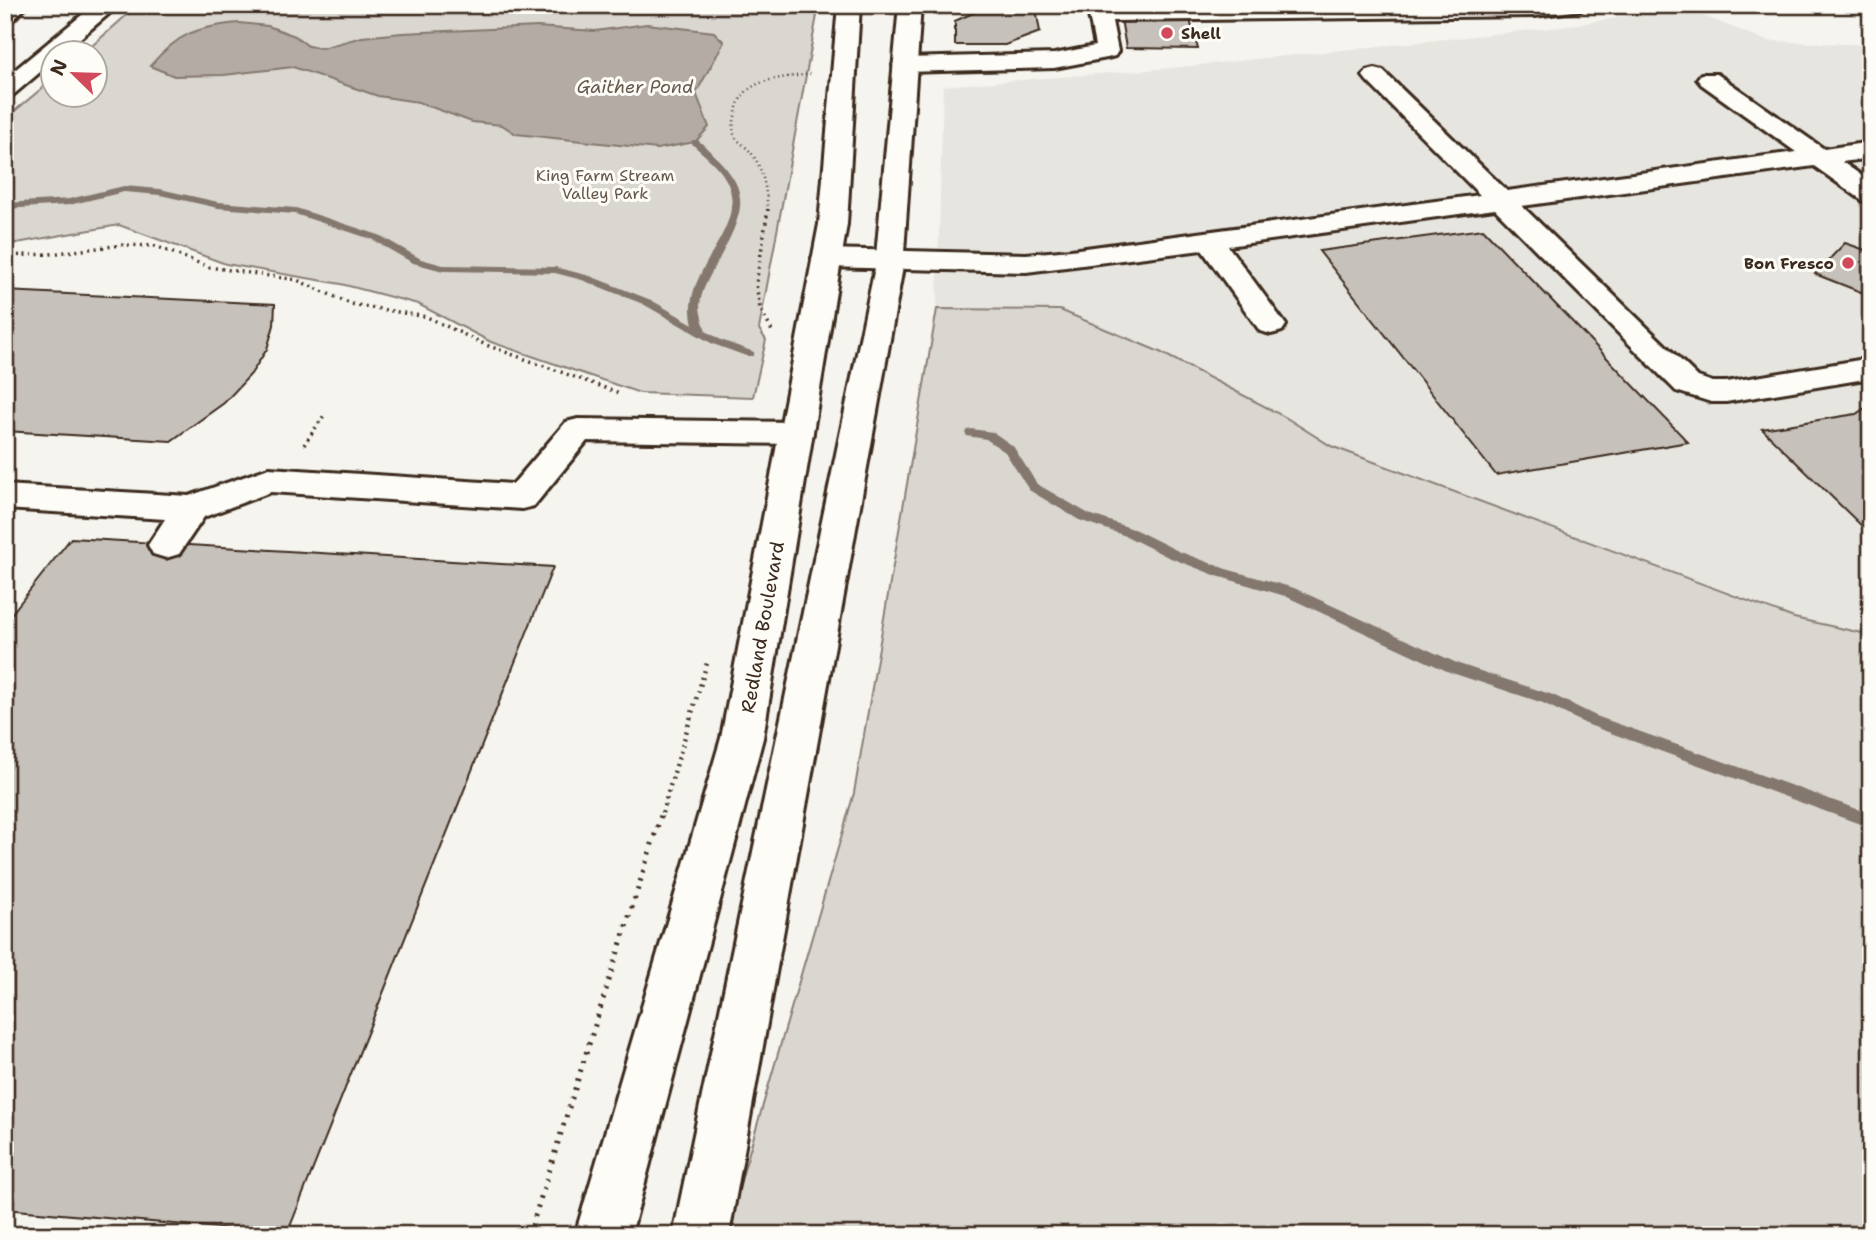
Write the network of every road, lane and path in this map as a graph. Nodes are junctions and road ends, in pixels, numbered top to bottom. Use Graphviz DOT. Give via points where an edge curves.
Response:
graph roads {
  1 [pos="18,5"];
  2 [pos="108,5"];
  3 [pos="849,5"];
  4 [pos="910,5"];
  5 [pos="1573,5"];
  6 [pos="1099,10"];
  7 [pos="5,15"];
  8 [pos="905,65"];
  9 [pos="815,73"];
  10 [pos="1375,76"];
  11 [pos="1709,79"];
  12 [pos="5,90"];
  13 [pos="1871,150"];
  14 [pos="1818,157"];
  15 [pos="1871,194"];
  16 [pos="1500,199"];
  17 [pos="1209,240"];
  18 [pos="5,256"];
  19 [pos="824,269"];
  20 [pos="888,271"];
  21 [pos="1271,325"];
  22 [pos="775,338"];
  23 [pos="1871,369"];
  24 [pos="629,397"];
  25 [pos="796,433"];
  26 [pos="5,497"];
  27 [pos="191,508"];
  28 [pos="166,545"];
  29 [pos="709,655"];
  30 [pos="529,1235"];
  31 [pos="603,1235"];
  32 [pos="701,1235"];
  1 -- 7 [label="main road"];
  2 -- 12 [label="main road"];
  3 -- 19 [label="main road, Redland Boulevard" via="833,224"];
  4 -- 8 [label="main road"];
  5 -- 6 [label="main road" via="1535,9"];
  6 -- 8 [label="main road" via="1107,51 1054,61"];
  8 -- 20 [label="main road"];
  9 -- 22 [label="path" via="760,82 747,89 738,100 733,126 735,137 752,154 763,176 768,209 756,284 760,308"];
  10 -- 16 [label="main road"];
  11 -- 14 [label="main road"];
  13 -- 14 [label="main road"];
  14 -- 15 [label="main road"];
  14 -- 16 [label="main road"];
  16 -- 17 [label="main road"];
  16 -- 23 [label="main road" via="1687,384 1726,392"];
  17 -- 20 [label="main road" via="1117,253 1076,279 1049,285 1017,287"];
  17 -- 21 [label="main road"];
  18 -- 24 [label="path" via="155,246 209,267 297,280 351,304 427,317 486,345"];
  19 -- 20 [label="main road"];
  19 -- 25 [label="main road, Redland Boulevard"];
  20 -- 32 [label="main road"];
  25 -- 27 [label="main road" via="578,430 522,497 269,480"];
  25 -- 31 [label="main road, Redland Boulevard" via="742,738"];
  26 -- 27 [label="main road"];
  27 -- 28 [label="main road"];
  29 -- 30 [label="path"];
}
